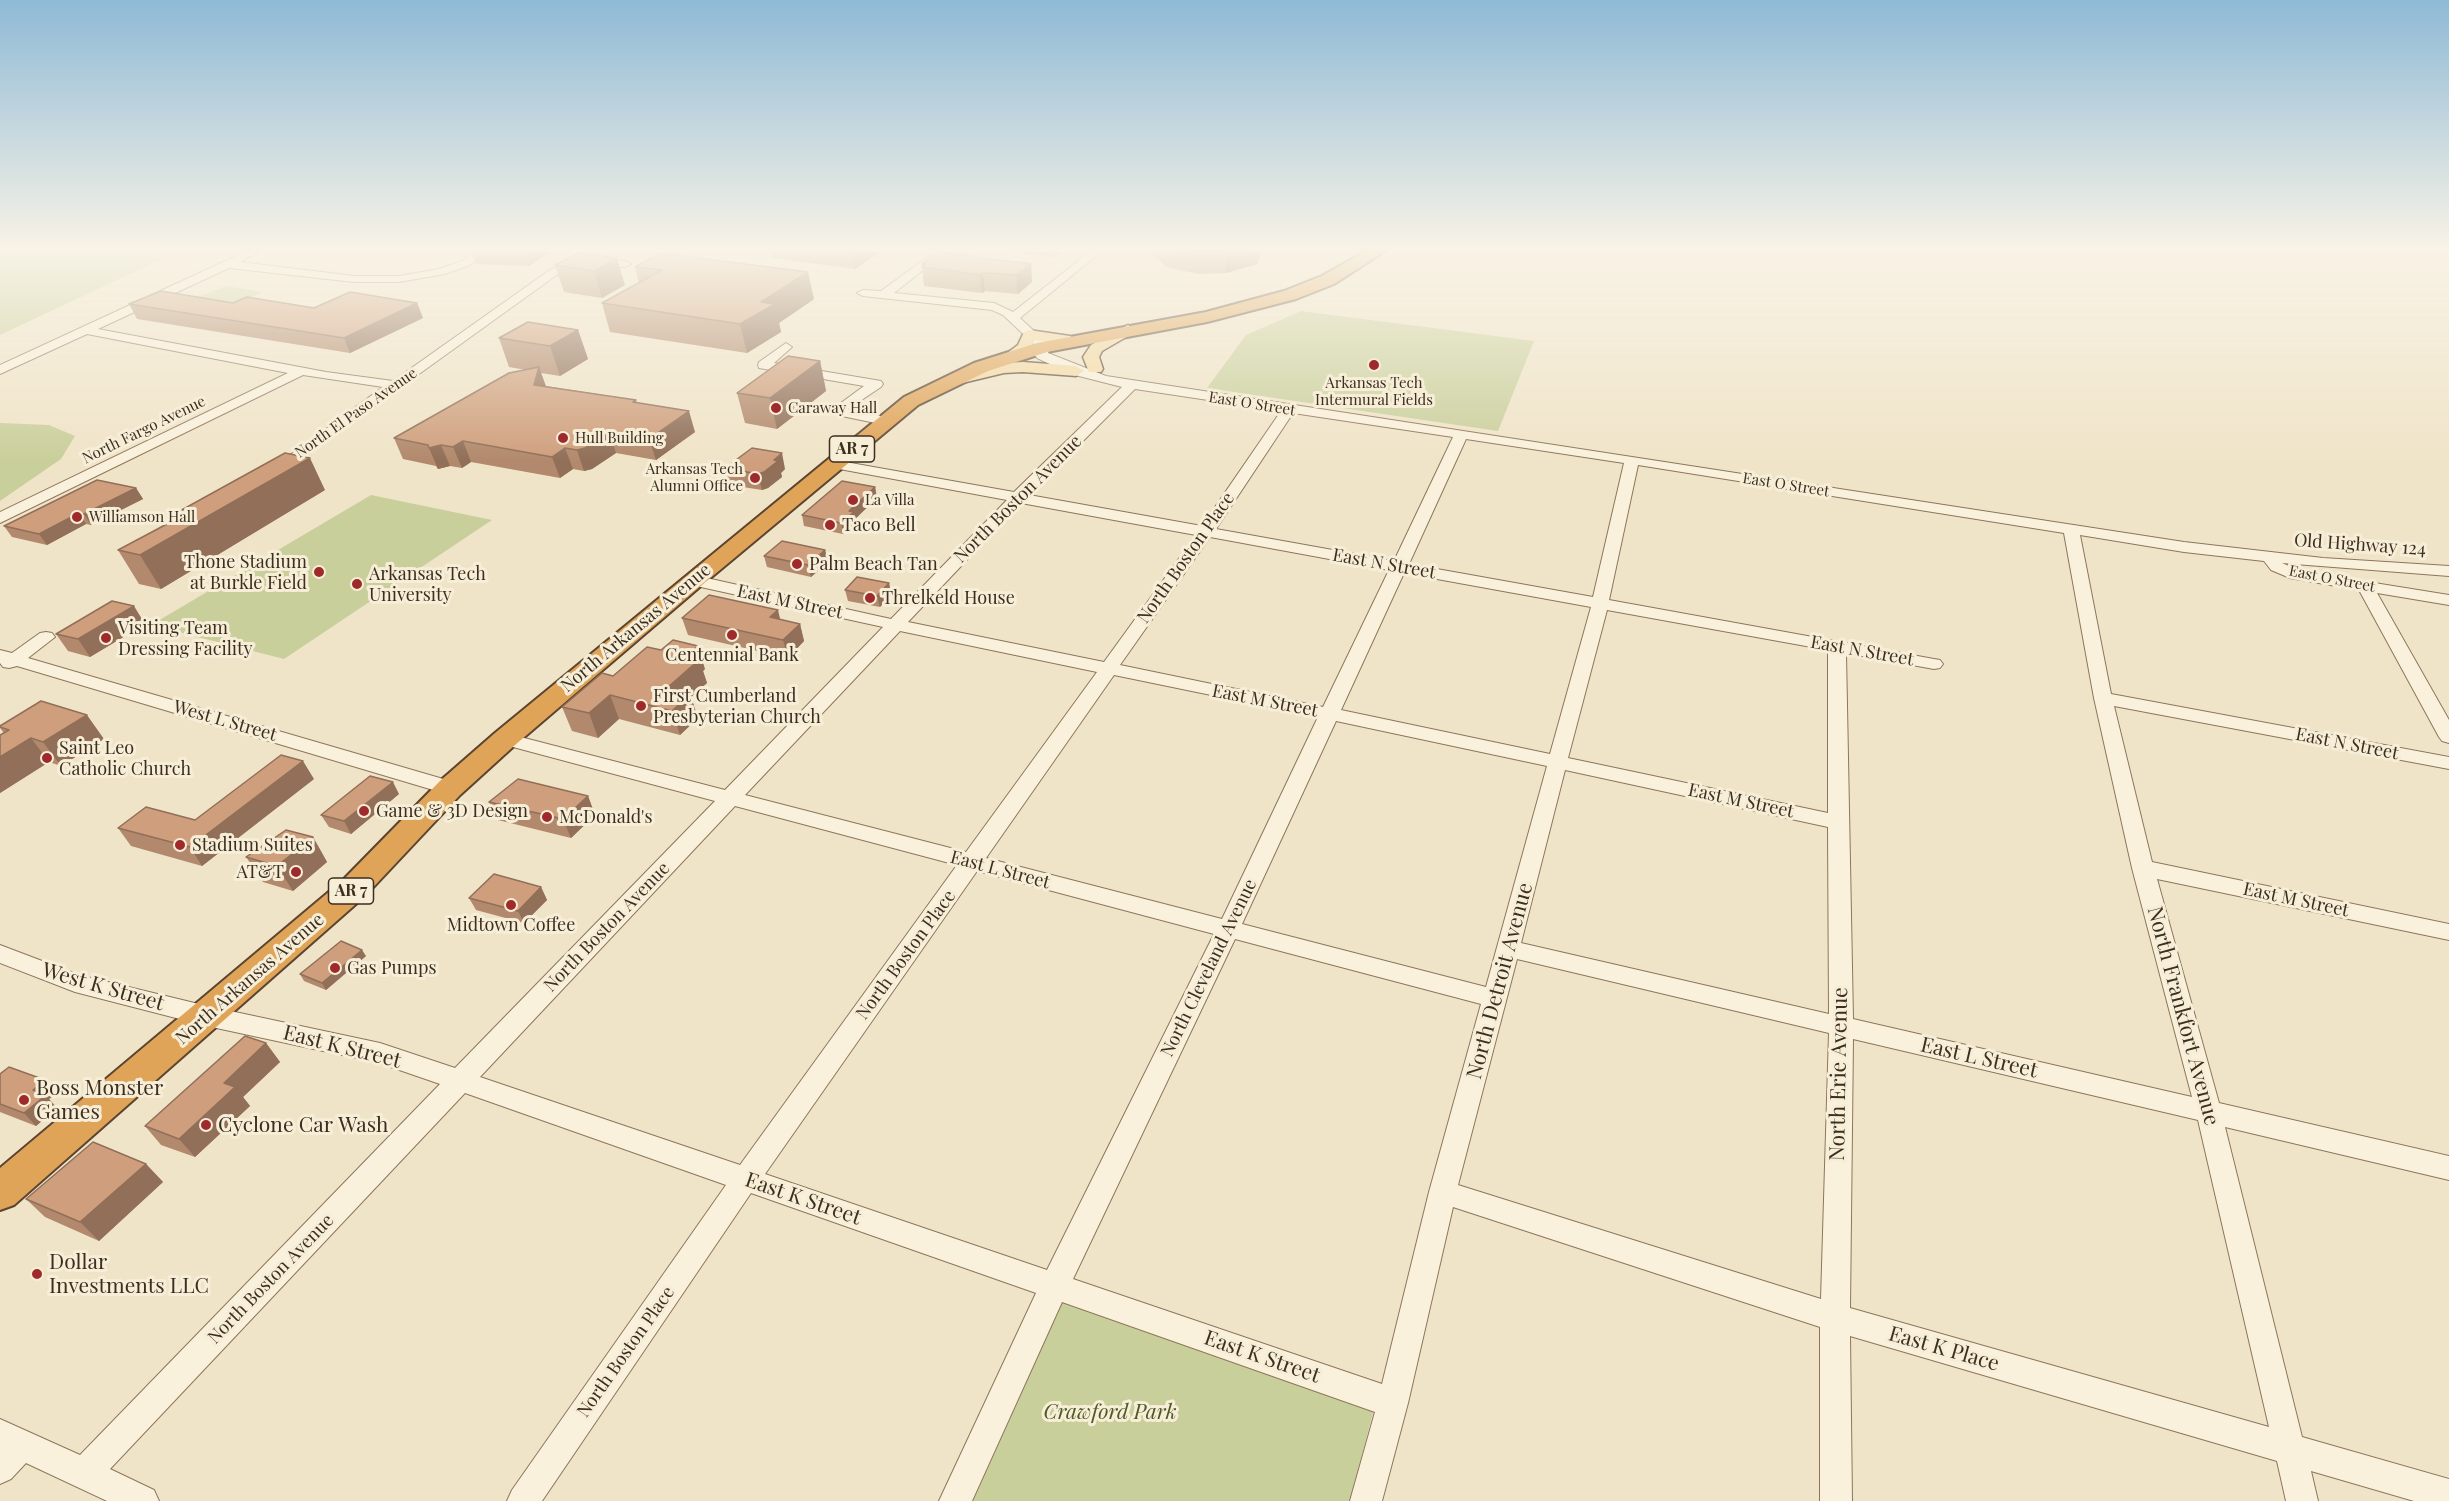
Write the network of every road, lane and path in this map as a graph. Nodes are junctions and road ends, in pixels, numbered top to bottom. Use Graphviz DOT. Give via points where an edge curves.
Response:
graph roads {
  1 [pos="104,321"];
  2 [pos="485,321"];
  3 [pos="1016,321"];
  4 [pos="1182,321"];
  5 [pos="85,330"];
  6 [pos="1128,330"];
  7 [pos="1029,335"];
  8 [pos="1070,341"];
  9 [pos="786,347"];
  10 [pos="1043,347"];
  11 [pos="1012,357"];
  12 [pos="1095,369"];
  13 [pos="0,370"];
  14 [pos="303,371"];
  15 [pos="1076,371"];
  16 [pos="950,381"];
  17 [pos="1125,383"];
  18 [pos="395,385"];
  19 [pos="1289,409"];
  20 [pos="885,421"];
  21 [pos="1461,435"];
  22 [pos="1632,460"];
  23 [pos="289,461"];
  24 [pos="834,464"];
  25 [pos="1018,497"];
  26 [pos="0,518"];
  27 [pos="2071,530"];
  28 [pos="1206,531"];
  29 [pos="2269,557"];
  30 [pos="1400,567"];
  31 [pos="2449,571"];
  32 [pos="693,580"];
  33 [pos="2365,586"];
  34 [pos="2449,600"];
  35 [pos="1600,603"];
  36 [pos="896,625"];
  37 [pos="46,637"];
  38 [pos="1837,646"];
  39 [pos="5,660"];
  40 [pos="1934,664"];
  41 [pos="1107,669"];
  42 [pos="2103,698"];
  43 [pos="1330,714"];
  44 [pos="2449,736"];
  45 [pos="505,739"];
  46 [pos="1558,763"];
  47 [pos="2449,763"];
  48 [pos="450,788"];
  49 [pos="729,799"];
  50 [pos="1838,822"];
  51 [pos="972,862"];
  52 [pos="2143,868"];
  53 [pos="1228,929"];
  54 [pos="2449,932"];
  55 [pos="1509,949"];
  56 [pos="0,954"];
  57 [pos="1496,999"];
  58 [pos="207,1016"];
  59 [pos="1841,1026"];
  60 [pos="461,1080"];
  61 [pos="2209,1113"];
  62 [pos="2449,1168"];
  63 [pos="745,1180"];
  64 [pos="0,1192"];
  65 [pos="1443,1192"];
  66 [pos="1055,1285"];
  67 [pos="1835,1318"];
  68 [pos="1393,1403"];
  69 [pos="11,1440"];
  70 [pos="2289,1449"];
  71 [pos="0,1468"];
  72 [pos="84,1474"];
  73 [pos="2449,1495"];
  74 [pos="143,1501"];
  75 [pos="523,1501"];
  76 [pos="955,1501"];
  77 [pos="1366,1501"];
  78 [pos="1836,1501"];
  79 [pos="2302,1501"];
  1 -- 5 [label="street"];
  2 -- 18 [label="street, North El Paso Avenue"];
  3 -- 7 [label="street"];
  4 -- 6 [label="highway, North Arkansas Avenue / AR 7"];
  5 -- 13 [label="street"];
  5 -- 14 [label="street"];
  6 -- 8 [label="highway, North Arkansas Avenue / AR 7"];
  6 -- 12 [label="main road" via="1096,348 1091,357"];
  7 -- 8 [label="main road"];
  7 -- 10 [label="street"];
  7 -- 11 [label="main road" via="1024,347"];
  8 -- 10 [label="highway, North Arkansas Avenue / AR 7"];
  9 -- 20 [label="street" via="764,364 876,384 837,411"];
  10 -- 11 [label="highway, North Arkansas Avenue / AR 7"];
  10 -- 12 [label="street, East O Street"];
  10 -- 15 [label="street, East O Street" via="1041,355"];
  11 -- 16 [label="highway, North Arkansas Avenue / AR 7"];
  12 -- 17 [label="street, East O Street"];
  14 -- 18 [label="street"];
  14 -- 26 [label="street, North Fargo Avenue"];
  15 -- 16 [label="main road" via="1023,367"];
  15 -- 17 [label="street, East O Street"];
  16 -- 20 [label="highway, North Arkansas Avenue / AR 7" via="911,401"];
  17 -- 19 [label="street, East O Street"];
  17 -- 25 [label="street, North Boston Avenue"];
  18 -- 23 [label="street, North El Paso Avenue"];
  19 -- 21 [label="street, East O Street"];
  19 -- 28 [label="street, North Boston Place"];
  20 -- 24 [label="highway, North Arkansas Avenue / AR 7"];
  21 -- 22 [label="street, East O Street"];
  21 -- 30 [label="street, North Cleveland Avenue"];
  22 -- 27 [label="street, East O Street"];
  22 -- 35 [label="street, North Detroit Avenue"];
  24 -- 25 [label="street, East N Street"];
  24 -- 32 [label="highway, North Arkansas Avenue / AR 7"];
  25 -- 28 [label="street, East N Street"];
  25 -- 36 [label="street, North Boston Avenue"];
  27 -- 29 [label="street, East O Street"];
  27 -- 42 [label="street, North Frankfort Avenue"];
  28 -- 30 [label="street, East N Street"];
  28 -- 41 [label="street, North Boston Place"];
  29 -- 31 [label="street, Old Highway 124"];
  29 -- 33 [label="street, East O Street" via="2277,567 2296,575"];
  30 -- 35 [label="street, East N Street"];
  30 -- 43 [label="street, North Cleveland Avenue"];
  32 -- 36 [label="street, East M Street"];
  32 -- 45 [label="highway, North Arkansas Avenue / AR 7"];
  33 -- 34 [label="street, East O Street"];
  33 -- 44 [label="street"];
  35 -- 38 [label="street, East N Street"];
  35 -- 46 [label="street, North Detroit Avenue"];
  36 -- 41 [label="street, East M Street"];
  36 -- 49 [label="street, North Boston Avenue"];
  37 -- 39 [label="street"];
  38 -- 40 [label="street, East N Street"];
  38 -- 50 [label="street, North Erie Avenue"];
  39 -- 48 [label="street, West L Street"];
  41 -- 43 [label="street, East M Street"];
  41 -- 51 [label="street, North Boston Place"];
  42 -- 47 [label="street, East N Street"];
  42 -- 52 [label="street, North Frankfort Avenue"];
  43 -- 46 [label="street, East M Street"];
  43 -- 53 [label="street, North Cleveland Avenue"];
  45 -- 48 [label="highway, North Arkansas Avenue / AR 7"];
  45 -- 49 [label="street, East L Street"];
  46 -- 50 [label="street, East M Street"];
  46 -- 55 [label="street, North Detroit Avenue"];
  48 -- 58 [label="highway, North Arkansas Avenue / AR 7" via="354,888"];
  49 -- 51 [label="street, East L Street"];
  49 -- 60 [label="street, North Boston Avenue"];
  50 -- 59 [label="street, North Erie Avenue"];
  51 -- 53 [label="street, East L Street"];
  51 -- 63 [label="street, North Boston Place"];
  52 -- 54 [label="street, East M Street"];
  52 -- 61 [label="street, North Frankfort Avenue"];
  53 -- 57 [label="street, East L Street"];
  53 -- 66 [label="street, North Cleveland Avenue"];
  55 -- 57 [label="street, North Detroit Avenue"];
  55 -- 59 [label="street, East L Street"];
  56 -- 58 [label="street, West K Street" via="75,983"];
  57 -- 65 [label="street, North Detroit Avenue"];
  58 -- 60 [label="street, East K Street" via="380,1053"];
  58 -- 64 [label="highway, North Arkansas Avenue / AR 7"];
  59 -- 61 [label="street, East L Street"];
  59 -- 67 [label="street, North Erie Avenue"];
  60 -- 63 [label="street, East K Street"];
  60 -- 72 [label="street, North Boston Avenue"];
  61 -- 62 [label="street, East L Street"];
  61 -- 70 [label="street, North Frankfort Avenue"];
  63 -- 66 [label="street, East K Street"];
  63 -- 75 [label="street, North Boston Place"];
  65 -- 67 [label="street, East K Place"];
  65 -- 68 [label="street, North Detroit Avenue"];
  66 -- 68 [label="street, East K Street"];
  66 -- 76 [label="street, North Cleveland Avenue"];
  67 -- 70 [label="street, East K Place"];
  67 -- 78 [label="street, North Erie Avenue"];
  68 -- 77 [label="street, North Detroit Avenue"];
  69 -- 71 [label="street"];
  69 -- 72 [label="street"];
  70 -- 73 [label="street, East K Place"];
  70 -- 79 [label="street, North Frankfort Avenue"];
  72 -- 74 [label="street"];
}
